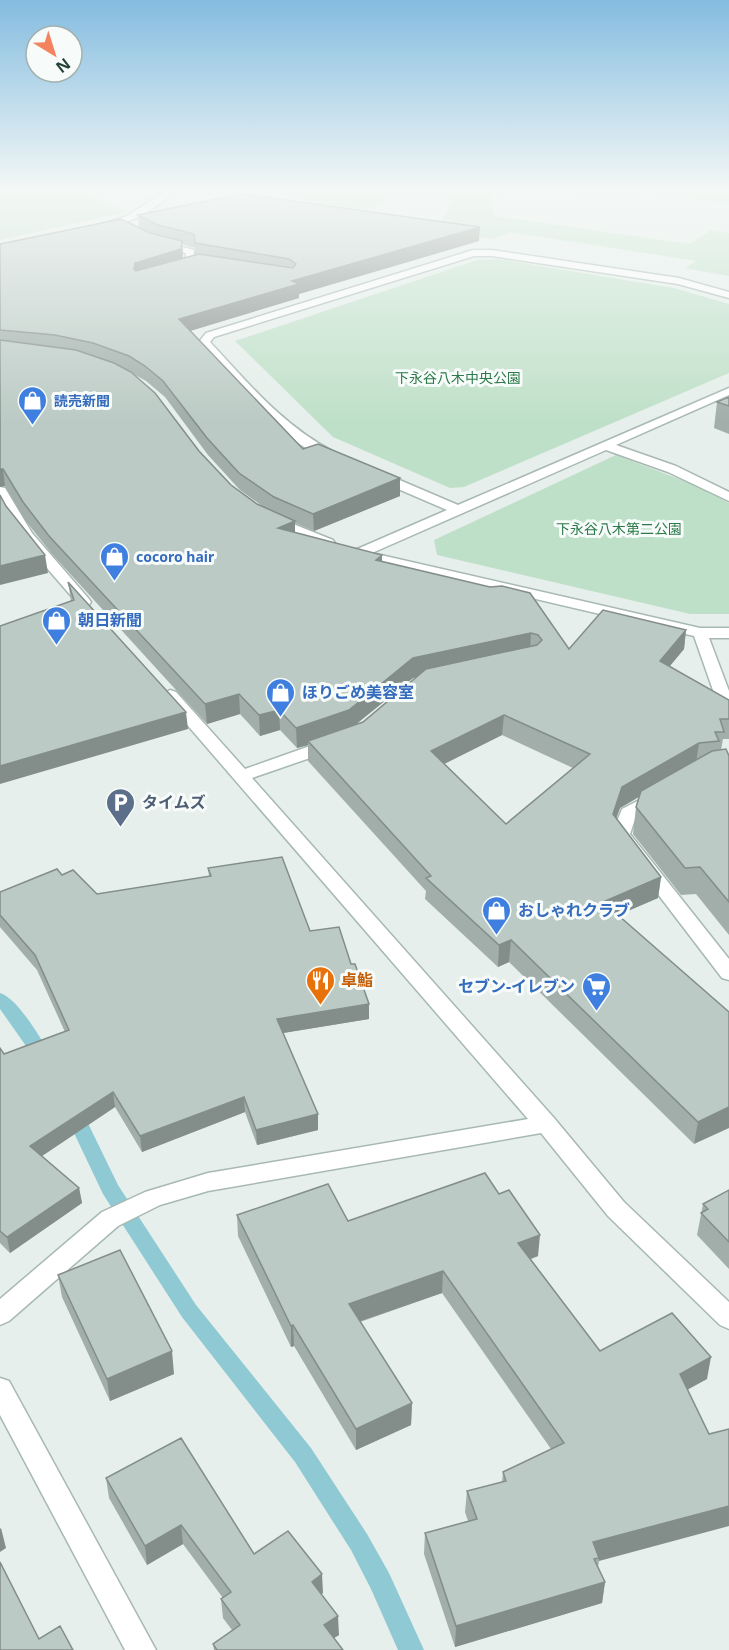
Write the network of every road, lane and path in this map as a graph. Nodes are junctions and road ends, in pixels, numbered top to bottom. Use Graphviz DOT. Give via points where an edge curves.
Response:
graph roads {
  1 [pos="182,267"];
  2 [pos="428,267"];
  3 [pos="589,267"];
  4 [pos="179,268"];
  5 [pos="729,295"];
  6 [pos="729,391"];
  7 [pos="605,445"];
  8 [pos="338,459"];
  9 [pos="369,472"];
  10 [pos="0,491"];
  11 [pos="729,497"];
  12 [pos="458,510"];
  13 [pos="261,514"];
  14 [pos="349,550"];
  15 [pos="96,615"];
  16 [pos="700,633"];
  17 [pos="729,633"];
  18 [pos="160,684"];
  19 [pos="729,713"];
  20 [pos="346,740"];
  21 [pos="242,776"];
  22 [pos="675,786"];
  23 [pos="729,973"];
  24 [pos="546,1124"];
  25 [pos="0,1314"];
  26 [pos="729,1318"];
  27 [pos="0,1389"];
  28 [pos="141,1650"];
  1 -- 4 [label="street"];
  2 -- 8 [label="street" via="210,335 204,342 287,431"];
  3 -- 5 [label="street" via="679,281"];
  6 -- 7 [label="street"];
  7 -- 11 [label="street" via="672,469"];
  7 -- 12 [label="street"];
  9 -- 12 [label="street"];
  10 -- 15 [label="street" via="17,522"];
  12 -- 14 [label="street"];
  13 -- 14 [label="street" via="309,537"];
  14 -- 16 [label="street"];
  16 -- 17 [label="street"];
  16 -- 19 [label="street"];
  18 -- 21 [label="street"];
  20 -- 21 [label="street"];
  21 -- 24 [label="street"];
  22 -- 23 [label="street" via="627,813 621,834"];
  24 -- 25 [label="street" via="208,1182 153,1198 110,1219"];
  24 -- 26 [label="street" via="616,1209"];
  27 -- 28 [label="street"];
}
